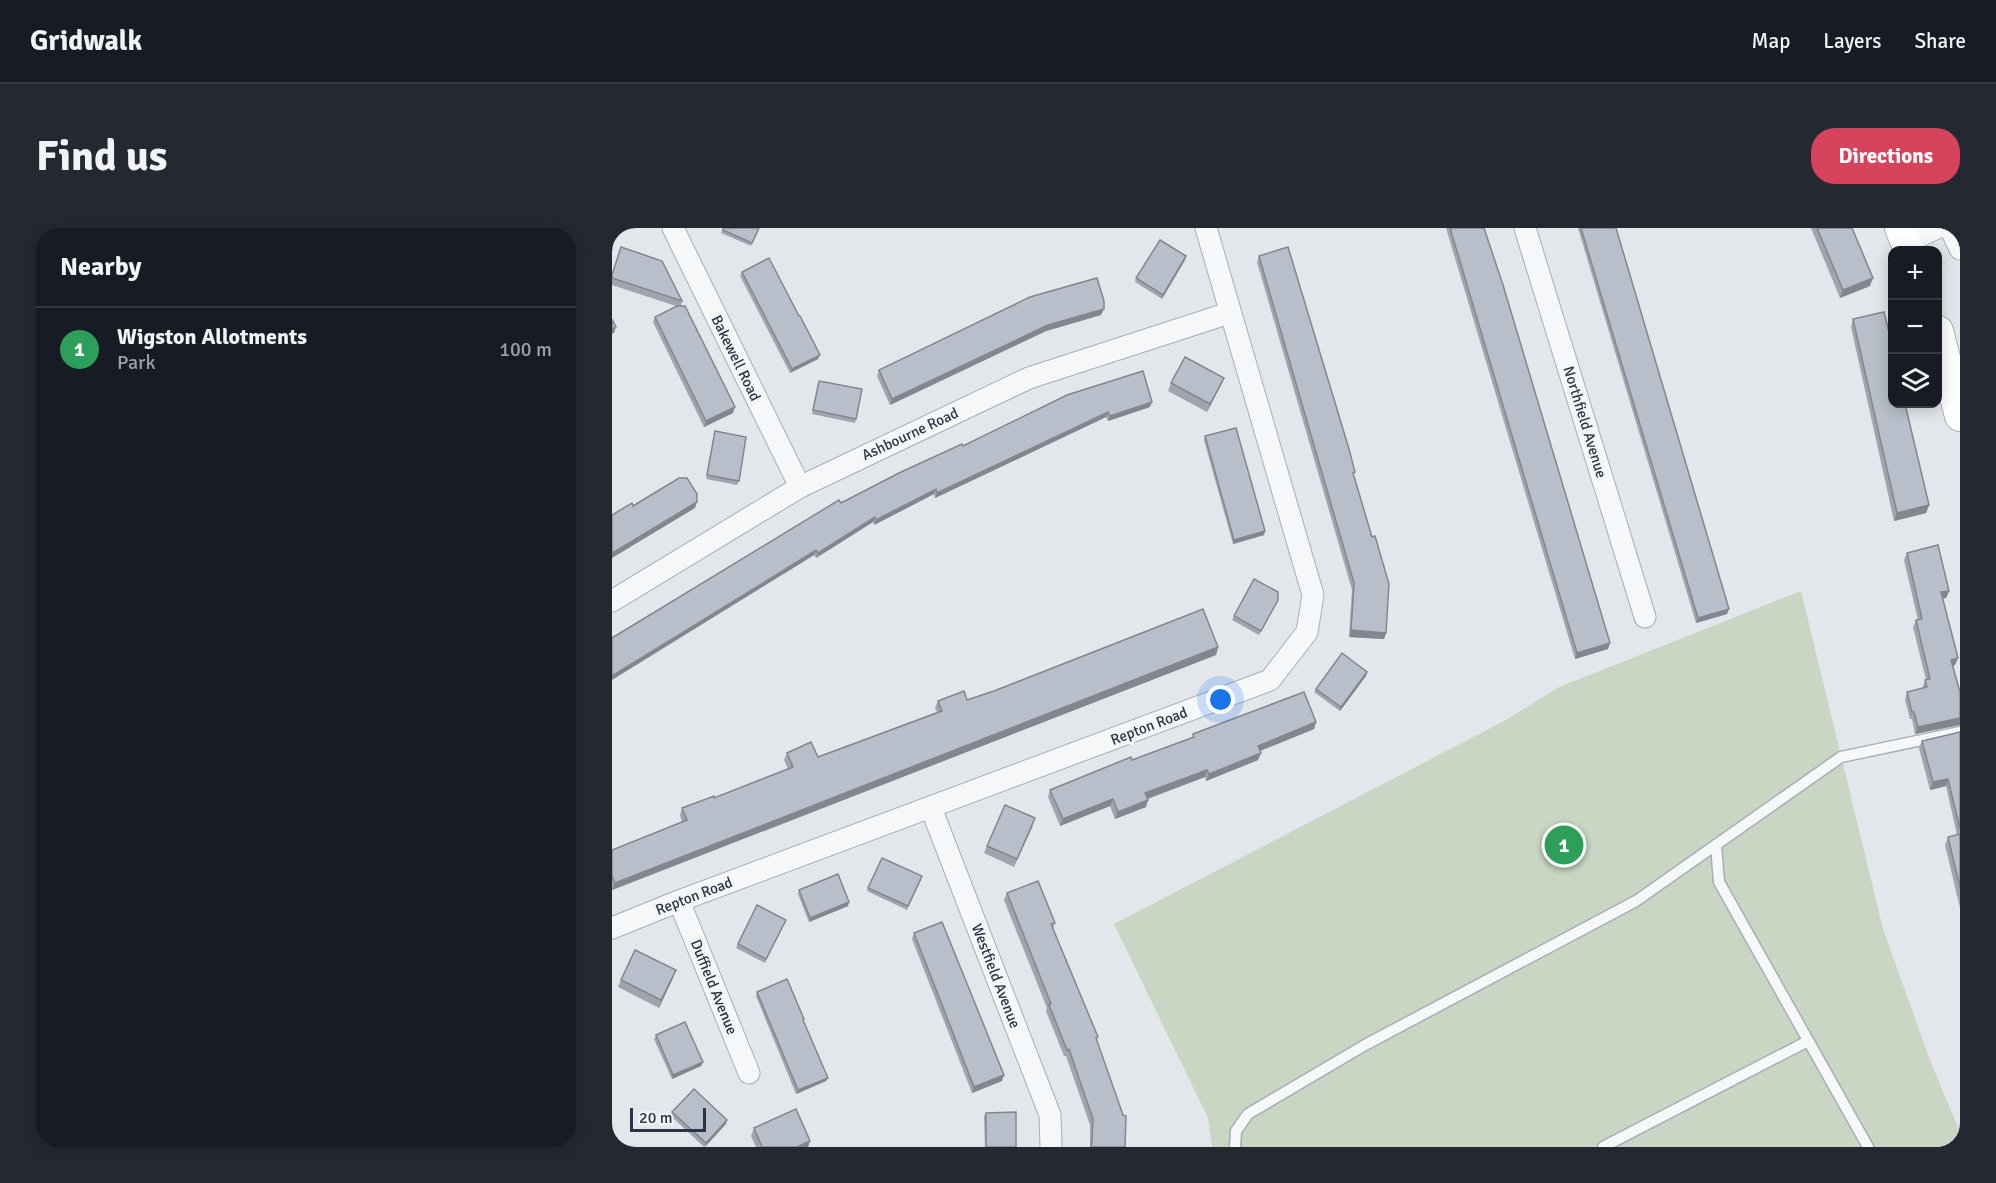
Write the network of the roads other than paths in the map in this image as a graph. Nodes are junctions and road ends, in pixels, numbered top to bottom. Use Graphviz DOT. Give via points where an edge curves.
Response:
graph roads {
  1 [pos="673,228"];
  2 [pos="1206,228"];
  3 [pos="1525,228"];
  4 [pos="1937,228"];
  5 [pos="1950,228"];
  6 [pos="1905,240"];
  7 [pos="1960,249"];
  8 [pos="1229,313"];
  9 [pos="1942,346"];
  10 [pos="1960,416"];
  11 [pos="800,487"];
  12 [pos="612,601"];
  13 [pos="1645,617"];
  14 [pos="1960,732"];
  15 [pos="931,808"];
  16 [pos="1716,845"];
  17 [pos="680,901"];
  18 [pos="612,928"];
  19 [pos="1808,1041"];
  20 [pos="749,1073"];
  21 [pos="1051,1147"];
  22 [pos="1235,1147"];
  23 [pos="1603,1147"];
  24 [pos="1868,1147"];
  1 -- 11 [label="street, Bakewell Road"];
  2 -- 8 [label="street, Repton Road"];
  3 -- 13 [label="street, Northfield Avenue"];
  4 -- 6 [label="street"];
  5 -- 7 [label="street"];
  8 -- 11 [label="street, Ashbourne Road" via="1029,378"];
  8 -- 15 [label="street, Repton Road" via="1313,595 1307,632 1270,680"];
  9 -- 10 [label="main road"];
  11 -- 12 [label="street, Ashbourne Road"];
  14 -- 16 [label="lane" via="1841,757"];
  15 -- 17 [label="street, Repton Road"];
  15 -- 21 [label="street, Westfield Avenue" via="1050,1115"];
  16 -- 19 [label="lane" via="1719,882"];
  16 -- 22 [label="lane" via="1636,901 1365,1045 1248,1114 1236,1131"];
  17 -- 18 [label="street, Repton Road"];
  17 -- 20 [label="street, Duffield Avenue"];
  19 -- 23 [label="lane"];
  19 -- 24 [label="lane"];
}
